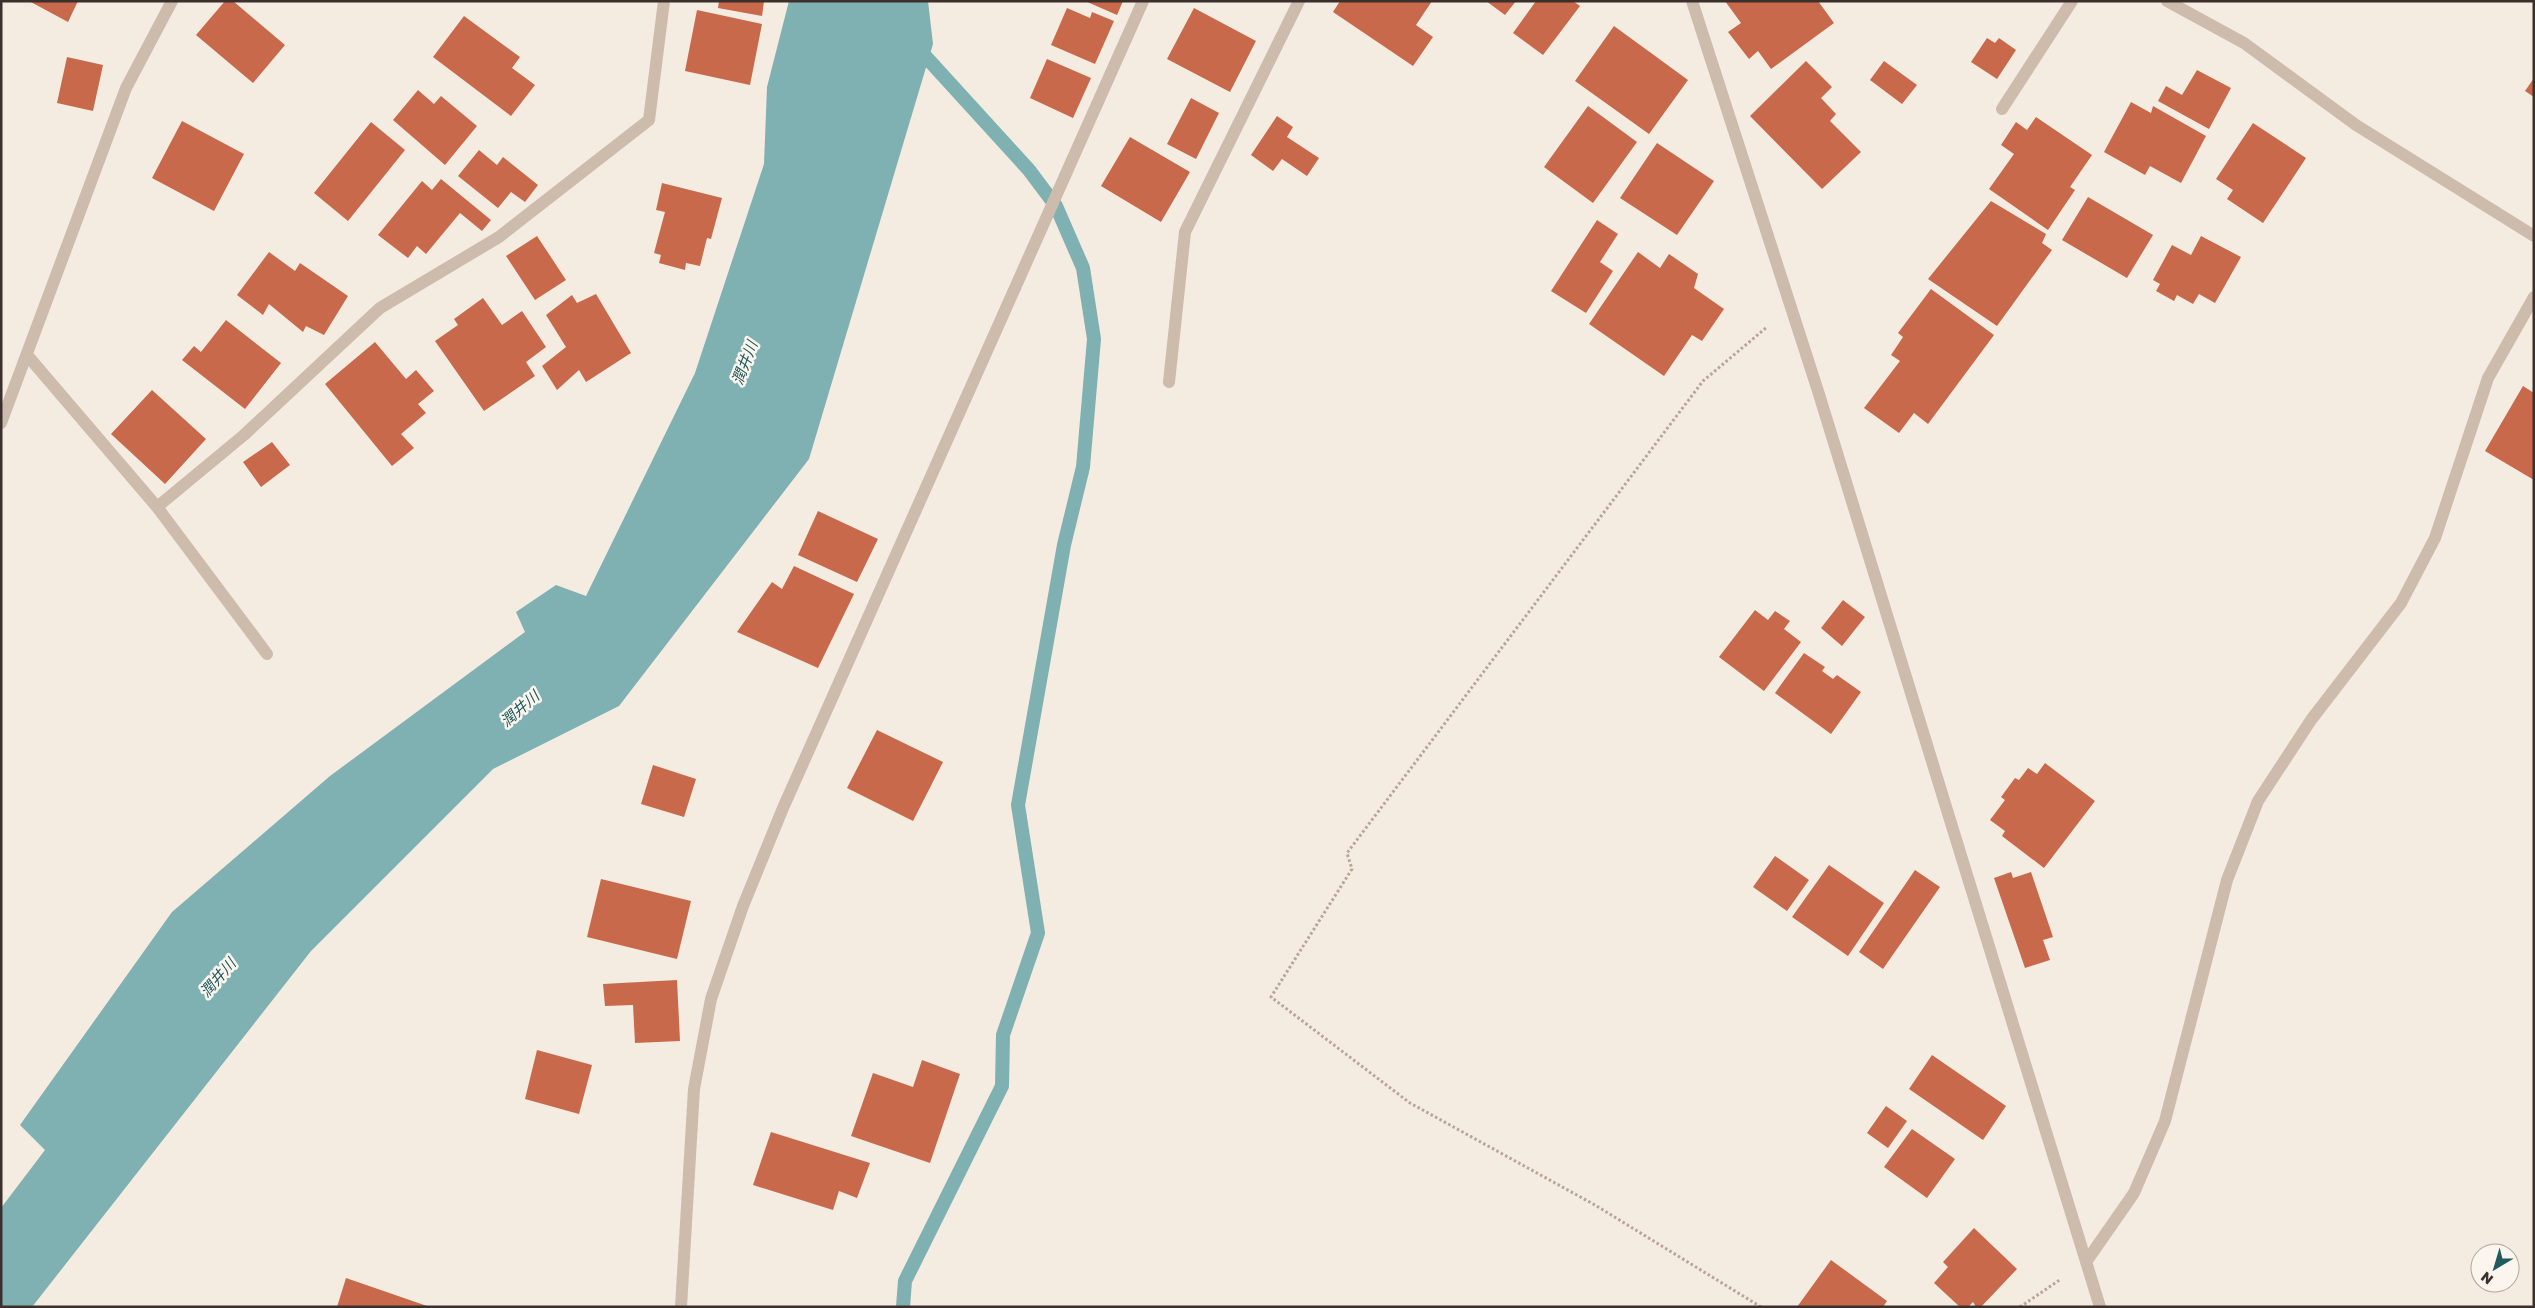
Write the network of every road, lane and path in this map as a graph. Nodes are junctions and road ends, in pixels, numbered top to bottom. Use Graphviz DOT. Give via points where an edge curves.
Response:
graph roads {
  1 [pos="172,1"];
  2 [pos="664,1"];
  3 [pos="1143,1"];
  4 [pos="1299,1"];
  5 [pos="1692,1"];
  6 [pos="2072,1"];
  7 [pos="2167,1"];
  8 [pos="2002,109"];
  9 [pos="2534,236"];
  10 [pos="2534,298"];
  11 [pos="1790,307"];
  12 [pos="27,354"];
  13 [pos="1169,382"];
  14 [pos="1,423"];
  15 [pos="157,507"];
  16 [pos="267,654"];
  17 [pos="2086,1262"];
  18 [pos="681,1307"];
  19 [pos="1761,1307"];
  20 [pos="2020,1307"];
  21 [pos="2100,1307"];
  1 -- 12 [label="street" via="126,88"];
  2 -- 15 [label="street" via="649,120 499,237 380,308 244,434"];
  3 -- 18 [label="street" via="783,808 743,906 711,999 694,1089"];
  4 -- 13 [label="street" via="1185,232"];
  5 -- 11 [label="street"];
  6 -- 8 [label="street"];
  7 -- 9 [label="street" via="2244,43 2356,125"];
  10 -- 17 [label="street" via="2488,378 2435,538 2402,603 2311,720 2258,801 2227,880 2165,1121 2134,1193"];
  11 -- 17 [label="street"];
  11 -- 19 [label="path" via="1703,381 1347,853 1352,869 1271,997 1410,1103 1595,1206"];
  12 -- 14 [label="street"];
  12 -- 15 [label="street"];
  15 -- 16 [label="street"];
  17 -- 20 [label="path"];
  17 -- 21 [label="street"];
}
